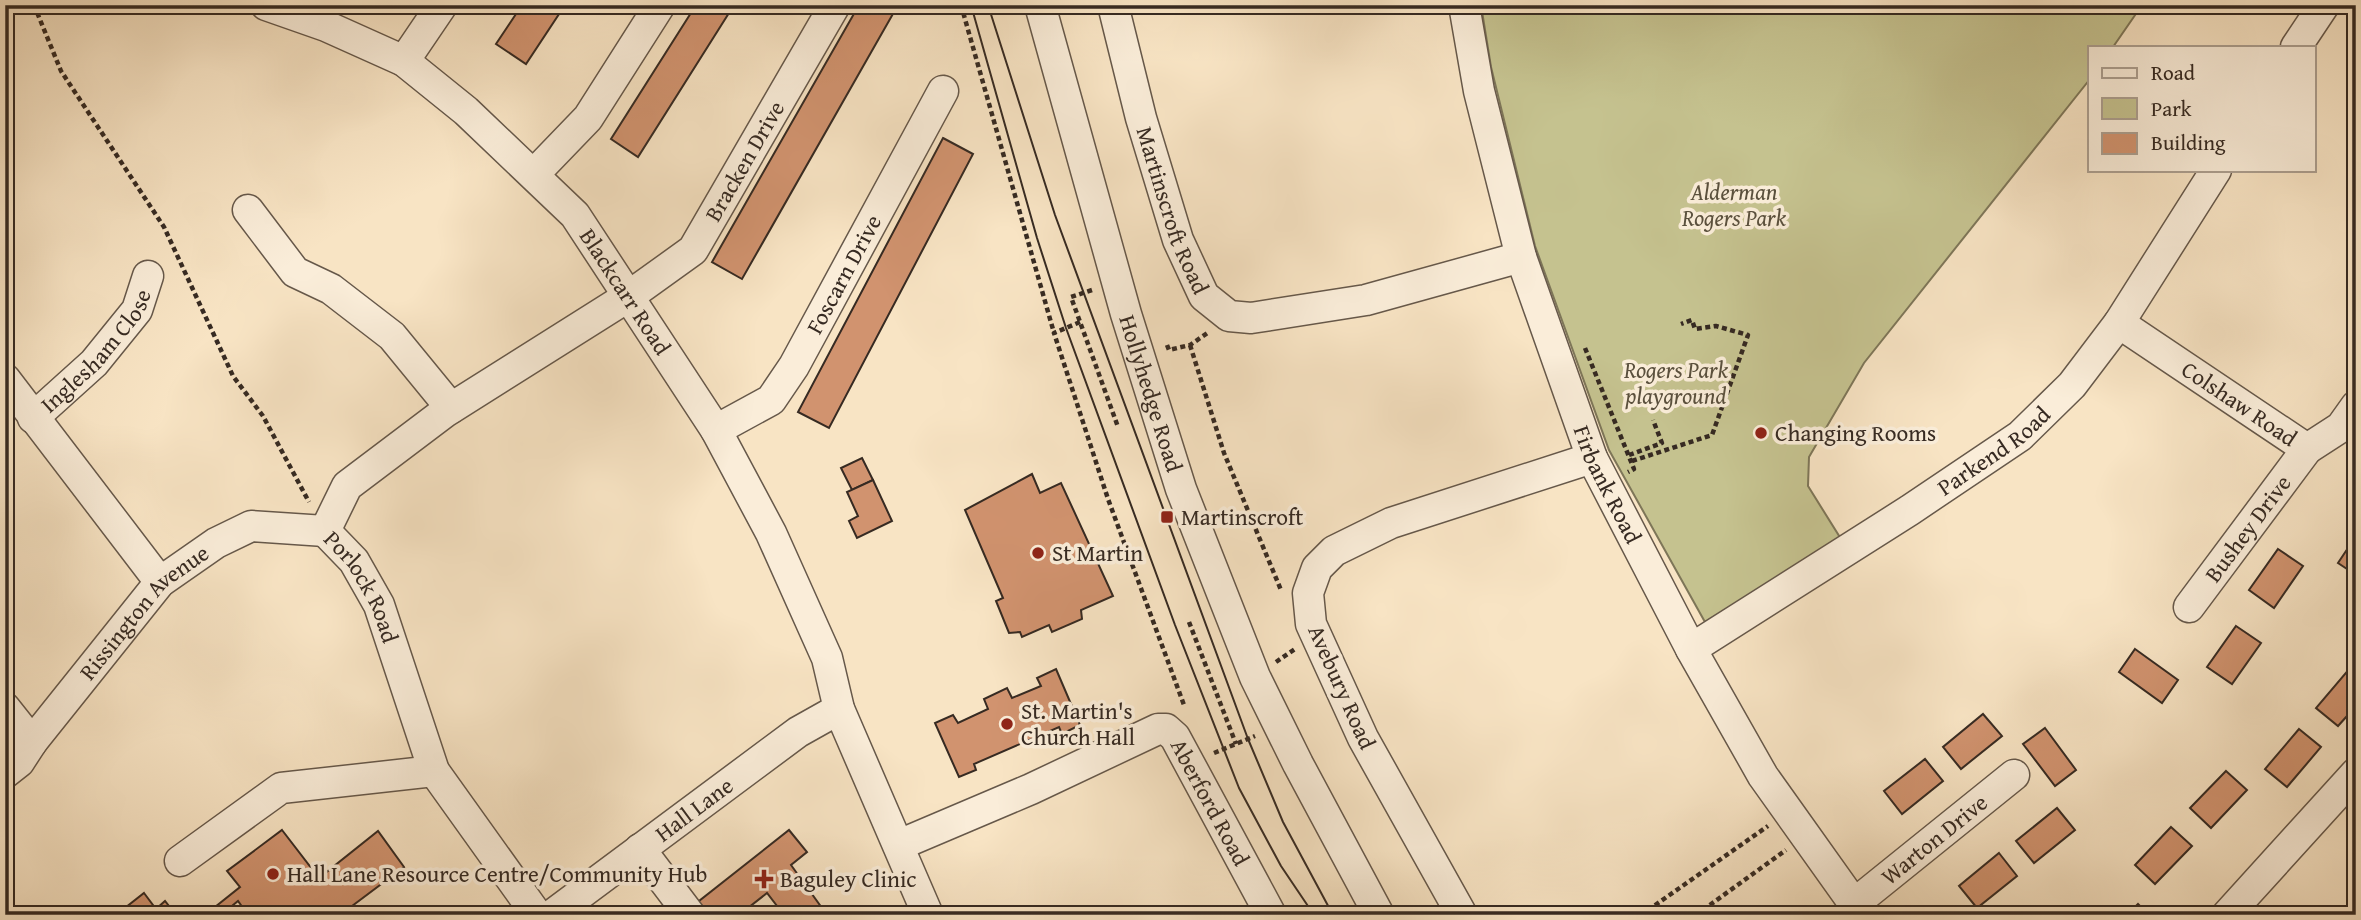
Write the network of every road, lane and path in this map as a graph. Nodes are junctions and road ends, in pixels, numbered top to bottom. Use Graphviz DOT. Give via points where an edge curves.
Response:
graph roads {
  1 [pos="34,5"];
  2 [pos="442,5"];
  3 [pos="660,5"];
  4 [pos="835,5"];
  5 [pos="961,5"];
  6 [pos="1040,5"];
  7 [pos="1113,5"];
  8 [pos="1464,5"];
  9 [pos="2324,5"];
  10 [pos="282,8"];
  11 [pos="2297,46"];
  12 [pos="404,61"];
  13 [pos="943,91"];
  14 [pos="2215,172"];
  15 [pos="535,173"];
  16 [pos="248,209"];
  17 [pos="1521,257"];
  18 [pos="148,276"];
  19 [pos="629,296"];
  20 [pos="1229,316"];
  21 [pos="2119,323"];
  22 [pos="1681,324"];
  23 [pos="1054,333"];
  24 [pos="1580,337"];
  25 [pos="1165,339"];
  26 [pos="1190,345"];
  27 [pos="5,379"];
  28 [pos="2356,406"];
  29 [pos="451,408"];
  30 [pos="33,418"];
  31 [pos="1653,420"];
  32 [pos="1118,427"];
  33 [pos="716,430"];
  34 [pos="2307,449"];
  35 [pos="1629,455"];
  36 [pos="1631,461"];
  37 [pos="1598,469"];
  38 [pos="325,531"];
  39 [pos="160,582"];
  40 [pos="1282,594"];
  41 [pos="2189,607"];
  42 [pos="1189,622"];
  43 [pos="1315,635"];
  44 [pos="1691,649"];
  45 [pos="1255,677"];
  46 [pos="5,708"];
  47 [pos="839,709"];
  48 [pos="1172,717"];
  49 [pos="32,741"];
  50 [pos="1236,744"];
  51 [pos="434,771"];
  52 [pos="5,773"];
  53 [pos="2356,773"];
  54 [pos="2014,775"];
  55 [pos="1789,812"];
  56 [pos="1806,836"];
  57 [pos="899,845"];
  58 [pos="640,849"];
  59 [pos="180,861"];
  60 [pos="1858,909"];
  61 [pos="537,915"];
  62 [pos="552,915"];
  63 [pos="690,915"];
  64 [pos="928,915"];
  65 [pos="1271,915"];
  66 [pos="1379,915"];
  67 [pos="1462,915"];
  68 [pos="1641,915"];
  69 [pos="1696,915"];
  70 [pos="2227,915"];
  1 -- 38 [label="path" via="61,71 164,227 233,376 263,416"];
  2 -- 12 [label="street"];
  3 -- 15 [label="street" via="587,118"];
  4 -- 19 [label="street, Bracken Drive" via="693,250"];
  5 -- 23 [label="path"];
  6 -- 45 [label="street, Hollyhedge Road" via="1103,235 1176,474"];
  7 -- 20 [label="street, Martinscroft Road" via="1178,240 1203,296"];
  8 -- 17 [label="street, Firbank Road" via="1479,91"];
  9 -- 11 [label="street"];
  10 -- 12 [label="street, Blackcarr Road"];
  12 -- 15 [label="street, Blackcarr Road"];
  13 -- 33 [label="street, Foscarn Drive" via="794,366 771,400"];
  14 -- 21 [label="street, Parkend Road"];
  15 -- 19 [label="street, Blackcarr Road" via="575,215"];
  16 -- 29 [label="street" via="295,272 331,289 392,336"];
  17 -- 20 [label="street, Martinscroft Road" via="1366,300 1251,318"];
  17 -- 37 [label="street, Firbank Road"];
  18 -- 30 [label="street, Inglesham Close" via="137,310 94,363"];
  19 -- 29 [label="street, Porlock Road"];
  19 -- 33 [label="street, Blackcarr Road"];
  20 -- 26 [label="path"];
  21 -- 34 [label="street, Colshaw Road"];
  21 -- 44 [label="street, Parkend Road" via="2072,385 2020,436"];
  22 -- 36 [label="path" via="1692,320 1695,329 1716,326 1748,335 1712,435"];
  23 -- 32 [label="path" via="1080,322"];
  23 -- 48 [label="path"];
  24 -- 35 [label="path"];
  25 -- 26 [label="path" via="1169,350"];
  26 -- 40 [label="path" via="1224,453"];
  27 -- 30 [label="street, Inglesham Close"];
  28 -- 34 [label="street, Colshaw Road" via="2341,427"];
  29 -- 38 [label="street, Porlock Road" via="347,486"];
  30 -- 39 [label="street, Inglesham Close"];
  31 -- 35 [label="path" via="1662,443"];
  33 -- 47 [label="street, Blackcarr Road" via="771,533 827,658"];
  34 -- 41 [label="street, Bushey Drive"];
  35 -- 36 [label="path"];
  36 -- 37 [label="path" via="1634,469"];
  37 -- 43 [label="street, Avebury Road" via="1391,523 1334,551 1317,568 1308,593"];
  37 -- 44 [label="street, Firbank Road"];
  38 -- 39 [label="street, Rissington Avenue" via="251,526 216,543"];
  38 -- 51 [label="street, Porlock Road" via="354,561 379,605"];
  39 -- 49 [label="street, Rissington Avenue"];
  42 -- 50 [label="path"];
  43 -- 45 [label="path"];
  43 -- 67 [label="street, Avebury Road" via="1363,738"];
  44 -- 55 [label="street, Firbank Road" via="1763,776"];
  45 -- 66 [label="street, Hollyhedge Road"];
  46 -- 49 [label="street"];
  47 -- 57 [label="street, Blackcarr Road"];
  47 -- 58 [label="street, Hall Lane" via="798,732"];
  48 -- 57 [label="street, Aberford Road" via="1158,729 1031,789"];
  48 -- 65 [label="street, Aberford Road" via="1175,737"];
  49 -- 52 [label="street, Rissington Avenue" via="19,762"];
  51 -- 59 [label="street" via="281,788"];
  51 -- 61 [label="street, Porlock Road"];
  53 -- 70 [label="street"];
  54 -- 60 [label="street, Warton Drive"];
  55 -- 56 [label="street, Firbank Road"];
  55 -- 68 [label="path"];
  56 -- 60 [label="street, Firbank Road"];
  56 -- 69 [label="path"];
  57 -- 64 [label="street, Blackcarr Road"];
  58 -- 62 [label="street, Hall Lane"];
  58 -- 63 [label="street"];
}
